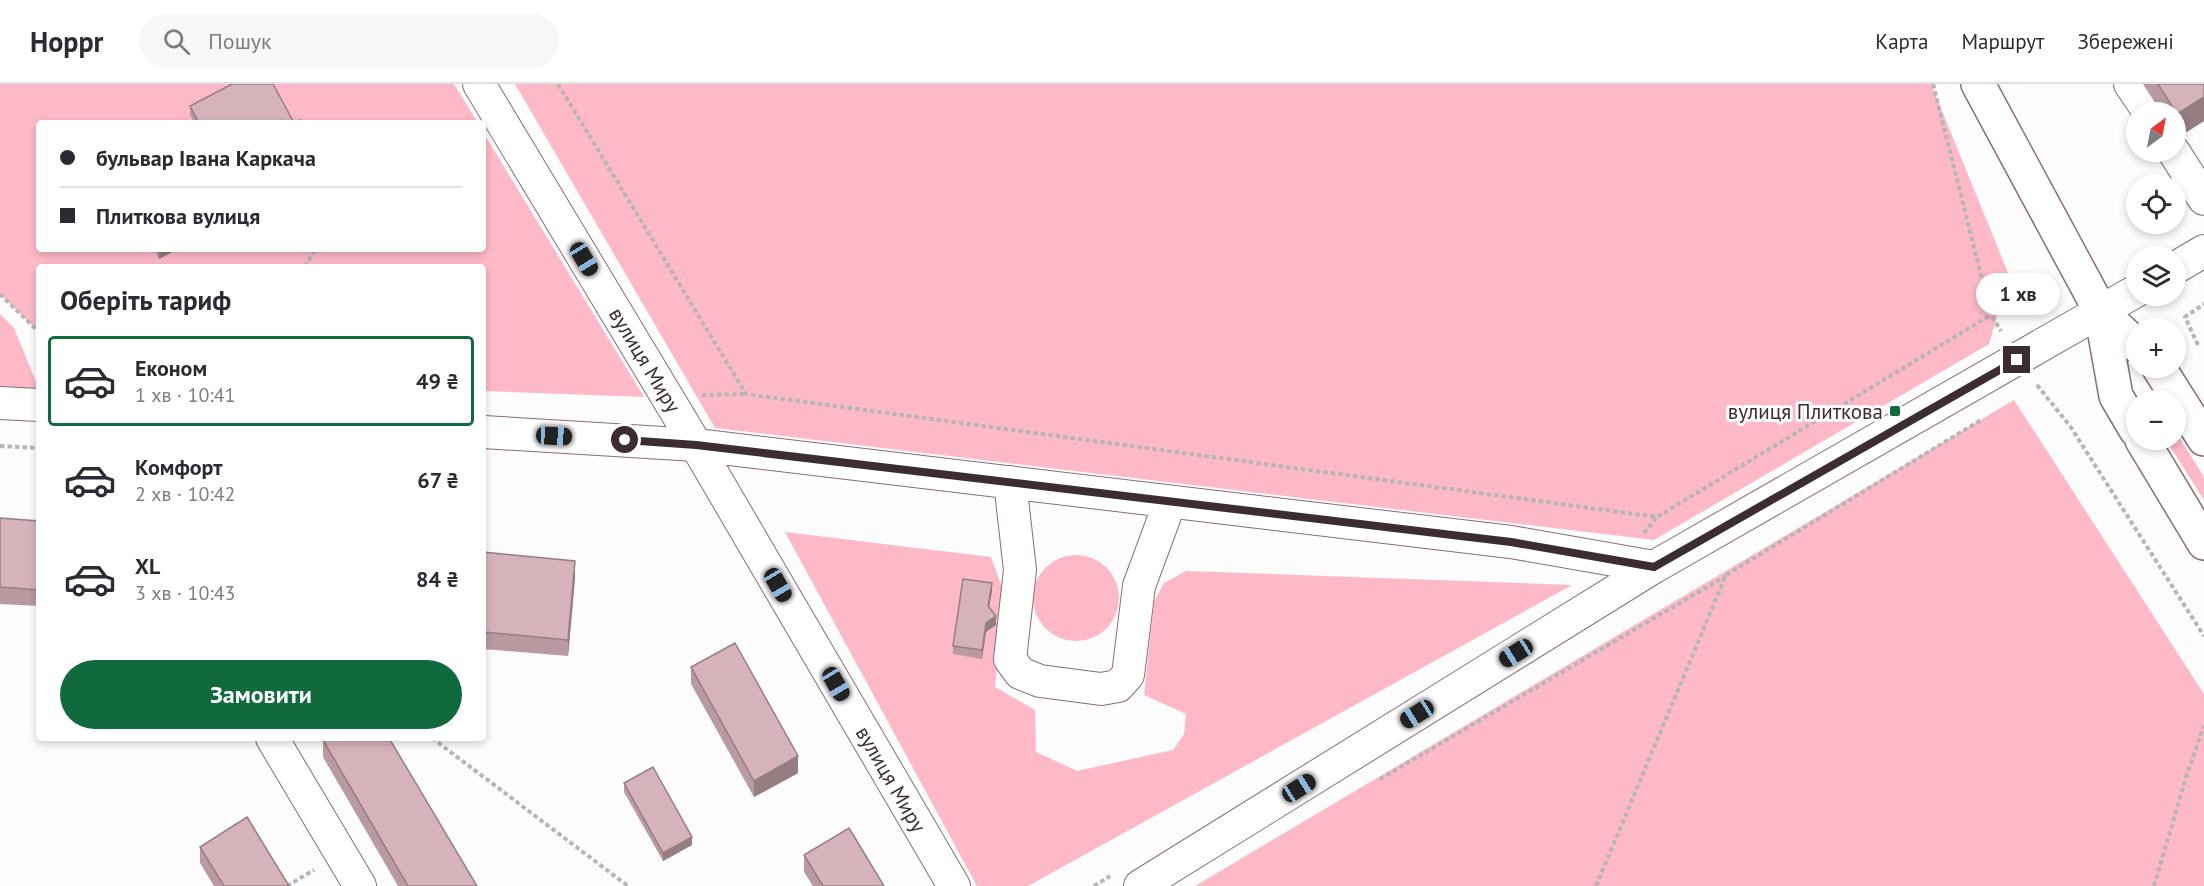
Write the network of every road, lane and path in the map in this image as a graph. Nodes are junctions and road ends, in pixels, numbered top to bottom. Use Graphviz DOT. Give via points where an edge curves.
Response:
graph roads {
  1 [pos="479,84"];
  2 [pos="558,84"];
  3 [pos="1933,84"];
  4 [pos="1978,84"];
  5 [pos="2130,84"];
  6 [pos="2142,102"];
  7 [pos="2180,162"];
  8 [pos="2204,199"];
  9 [pos="2204,251"];
  10 [pos="2186,262"];
  11 [pos="0,294"];
  12 [pos="2126,297"];
  13 [pos="2204,304"];
  14 [pos="2101,312"];
  15 [pos="1991,315"];
  16 [pos="36,329"];
  17 [pos="2126,336"];
  18 [pos="2198,345"];
  19 [pos="2017,360"];
  20 [pos="2165,378"];
  21 [pos="2037,386"];
  22 [pos="2030,390"];
  23 [pos="0,403"];
  24 [pos="36,405"];
  25 [pos="2126,413"];
  26 [pos="1984,418"];
  27 [pos="486,432"];
  28 [pos="2204,439"];
  29 [pos="696,445"];
  30 [pos="0,446"];
  31 [pos="36,448"];
  32 [pos="2148,450"];
  33 [pos="1010,483"];
  34 [pos="1170,502"];
  35 [pos="2204,543"];
  36 [pos="1654,567"];
  37 [pos="1726,575"];
  38 [pos="2204,636"];
  39 [pos="2204,726"];
  40 [pos="274,741"];
  41 [pos="436,741"];
  42 [pos="1370,784"];
  43 [pos="360,886"];
  44 [pos="628,886"];
  45 [pos="954,886"];
  46 [pos="1140,886"];
  47 [pos="1596,886"];
  48 [pos="2154,886"];
  1 -- 29 [label="street, вулиця Миру"];
  2 -- 15 [label="path" via="746,394 1657,517"];
  3 -- 15 [label="path"];
  4 -- 14 [label="main road"];
  5 -- 6 [label="street"];
  7 -- 8 [label="street"];
  9 -- 10 [label="street"];
  11 -- 16 [label="path"];
  12 -- 14 [label="street"];
  13 -- 18 [label="path" via="2185,317"];
  14 -- 17 [label="main road"];
  14 -- 19 [label="street"];
  14 -- 25 [label="main road" via="2116,396"];
  15 -- 19 [label="path"];
  19 -- 21 [label="path"];
  19 -- 36 [label="street"];
  20 -- 28 [label="main road"];
  21 -- 22 [label="path"];
  21 -- 38 [label="path" via="2070,426"];
  23 -- 24 [label="street"];
  26 -- 37 [label="path"];
  27 -- 29 [label="street"];
  29 -- 33 [label="street"];
  29 -- 45 [label="street, вулиця Миру"];
  30 -- 31 [label="path"];
  32 -- 35 [label="main road"];
  33 -- 34 [label="street"];
  33 -- 34 [label="street" via="1020,570 1010,659 1020,673 1040,681 1101,689 1118,686 1128,675 1139,586"];
  34 -- 36 [label="street" via="1511,542"];
  36 -- 46 [label="street"];
  37 -- 42 [label="path"];
  37 -- 47 [label="path"];
  39 -- 48 [label="path"];
  40 -- 43 [label="street"];
  41 -- 44 [label="path"];
}
